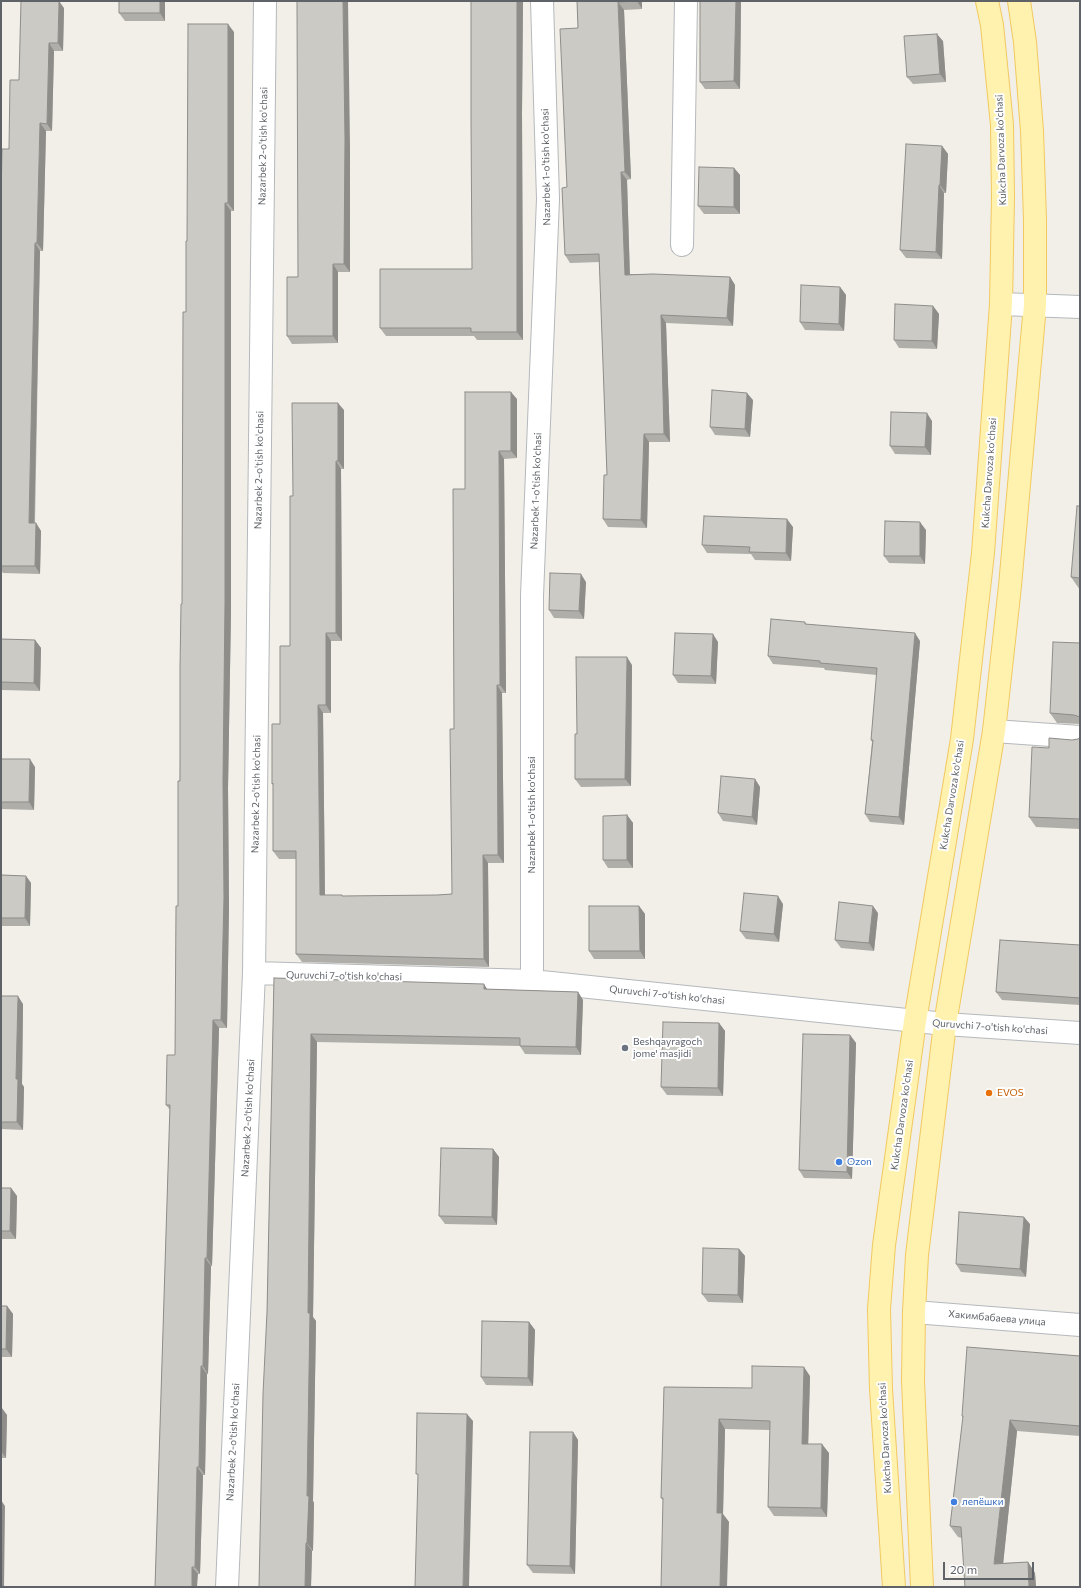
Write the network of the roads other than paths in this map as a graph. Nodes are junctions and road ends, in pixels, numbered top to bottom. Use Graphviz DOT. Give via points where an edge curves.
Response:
graph roads {
  1 [pos="265,1"];
  2 [pos="542,1"];
  3 [pos="686,1"];
  4 [pos="987,1"];
  5 [pos="1019,1"];
  6 [pos="682,245"];
  7 [pos="1001,304"];
  8 [pos="1035,305"];
  9 [pos="1080,307"];
  10 [pos="994,731"];
  11 [pos="1080,737"];
  12 [pos="254,973"];
  13 [pos="532,981"];
  14 [pos="915,1021"];
  15 [pos="945,1024"];
  16 [pos="1080,1033"];
  17 [pos="914,1312"];
  18 [pos="1080,1325"];
  19 [pos="227,1587"];
  20 [pos="894,1587"];
  21 [pos="922,1587"];
  1 -- 12 [label="street, Nazarbek 2-o'tish ko'chasi"];
  2 -- 13 [label="street, Nazarbek 1-o'tish ko'chasi" via="548,199 532,596"];
  3 -- 6 [label="street"];
  4 -- 7 [label="main road, Kukcha Darvoza ko'chasi" via="992,25 1002,126"];
  5 -- 8 [label="main road" via="1032,131"];
  7 -- 8 [label="street"];
  7 -- 14 [label="main road, Kukcha Darvoza ko'chasi" via="983,553 962,739"];
  8 -- 9 [label="street"];
  8 -- 10 [label="main road" via="1010,586"];
  10 -- 11 [label="street"];
  10 -- 15 [label="main road"];
  12 -- 13 [label="street, Quruvchi 7-o'tish ko'chasi"];
  12 -- 19 [label="street, Nazarbek 2-o'tish ko'chasi"];
  13 -- 14 [label="street, Quruvchi 7-o'tish ko'chasi"];
  14 -- 15 [label="street, Quruvchi 7-o'tish ko'chasi"];
  14 -- 20 [label="main road, Kukcha Darvoza ko'chasi" via="884,1245 879,1310 881,1389"];
  15 -- 16 [label="street, Quruvchi 7-o'tish ko'chasi"];
  15 -- 17 [label="main road" via="917,1255"];
  17 -- 18 [label="street, Хакимбабаева улица"];
  17 -- 21 [label="main road" via="913,1381"];
}
